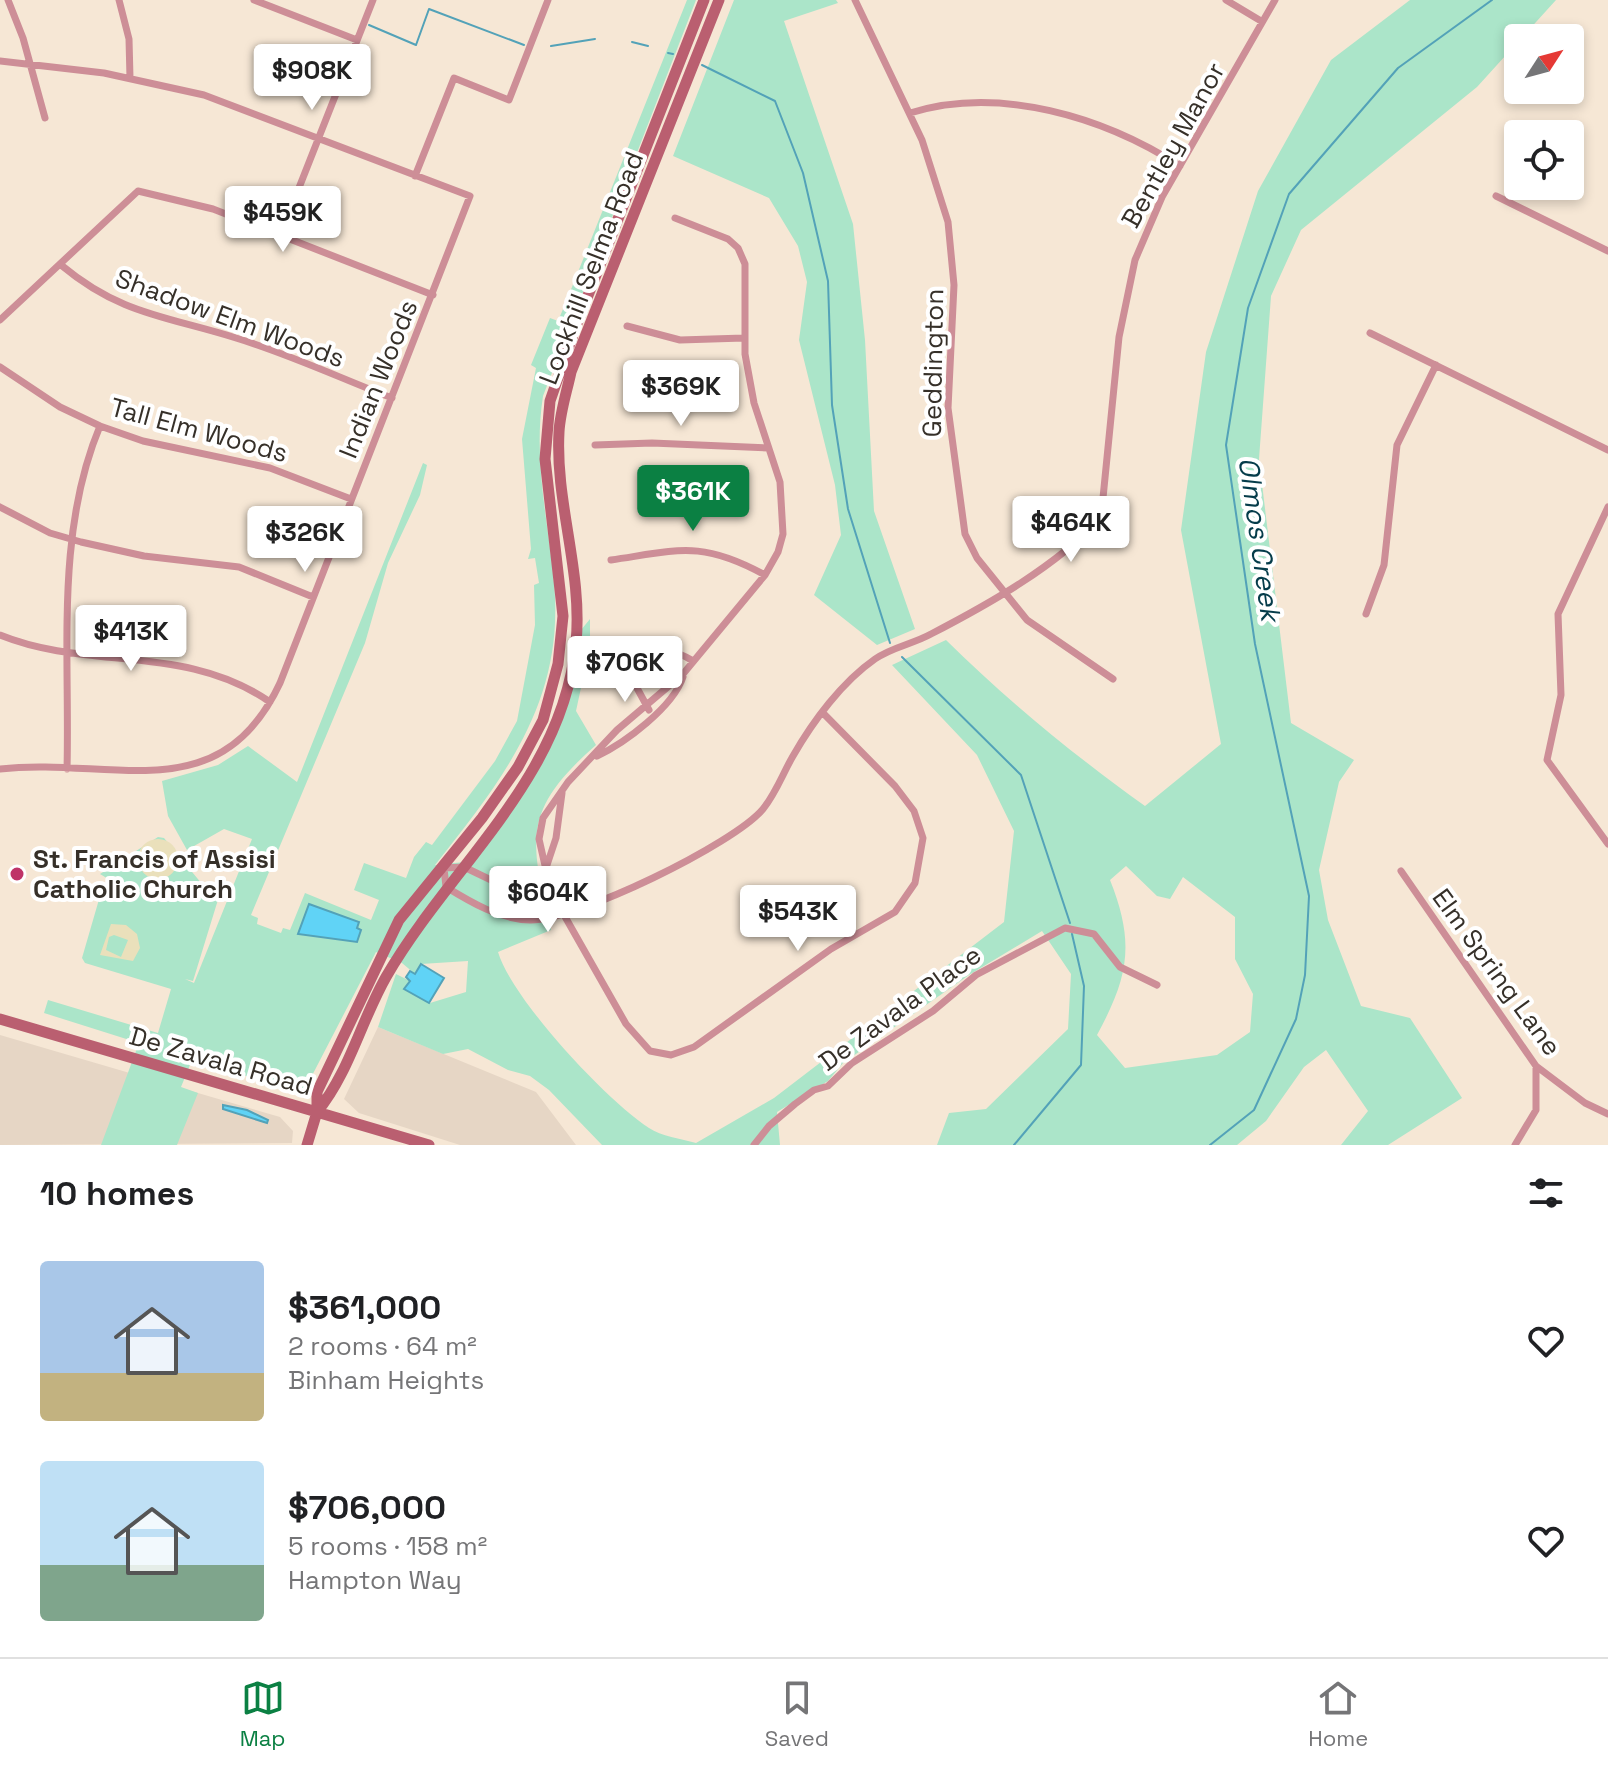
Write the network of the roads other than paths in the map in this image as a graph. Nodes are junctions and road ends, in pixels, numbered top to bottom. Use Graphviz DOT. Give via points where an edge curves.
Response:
graph roads {
  1 [pos="8,0"];
  2 [pos="119,0"];
  3 [pos="254,0"];
  4 [pos="373,0"];
  5 [pos="548,0"];
  6 [pos="704,0"];
  7 [pos="719,0"];
  8 [pos="855,0"];
  9 [pos="1226,0"];
  10 [pos="1275,0"];
  11 [pos="697,17"];
  12 [pos="1261,21"];
  13 [pos="710,22"];
  14 [pos="357,40"];
  15 [pos="0,61"];
  16 [pos="30,63"];
  17 [pos="130,78"];
  18 [pos="910,113"];
  19 [pos="45,118"];
  20 [pos="319,137"];
  21 [pos="1180,166"];
  22 [pos="415,176"];
  23 [pos="1496,196"];
  24 [pos="625,200"];
  25 [pos="637,205"];
  26 [pos="675,218"];
  27 [pos="280,236"];
  28 [pos="1608,251"];
  29 [pos="61,265"];
  30 [pos="433,295"];
  31 [pos="0,320"];
  32 [pos="627,326"];
  33 [pos="1370,333"];
  34 [pos="744,338"];
  35 [pos="1436,365"];
  36 [pos="0,367"];
  37 [pos="392,398"];
  38 [pos="100,426"];
  39 [pos="595,445"];
  40 [pos="768,448"];
  41 [pos="1608,450"];
  42 [pos="562,494"];
  43 [pos="548,495"];
  44 [pos="351,499"];
  45 [pos="0,507"];
  46 [pos="1608,507"];
  47 [pos="71,539"];
  48 [pos="611,560"];
  49 [pos="765,575"];
  50 [pos="1003,593"];
  51 [pos="313,597"];
  52 [pos="1366,614"];
  53 [pos="0,635"];
  54 [pos="69,650"];
  55 [pos="693,661"];
  56 [pos="683,674"];
  57 [pos="1113,679"];
  58 [pos="270,702"];
  59 [pos="646,707"];
  60 [pos="823,713"];
  61 [pos="653,715"];
  62 [pos="593,757"];
  63 [pos="0,769"];
  64 [pos="67,769"];
  65 [pos="562,793"];
  66 [pos="1608,844"];
  67 [pos="464,867"];
  68 [pos="444,868"];
  69 [pos="546,869"];
  70 [pos="1401,871"];
  71 [pos="446,887"];
  72 [pos="512,890"];
  73 [pos="555,899"];
  74 [pos="586,904"];
  75 [pos="563,915"];
  76 [pos="506,916"];
  77 [pos="1157,985"];
  78 [pos="0,1019"];
  79 [pos="1536,1066"];
  80 [pos="317,1112"];
  81 [pos="1608,1114"];
  82 [pos="307,1145"];
  83 [pos="429,1145"];
  84 [pos="754,1145"];
  85 [pos="1515,1145"];
  1 -- 16 [label="street"];
  2 -- 17 [label="street" via="129,39"];
  3 -- 14 [label="street"];
  4 -- 14 [label="street"];
  5 -- 22 [label="street" via="509,100 454,78"];
  6 -- 11 [label="main road, Lockhill Selma Road"];
  7 -- 13 [label="main road, Lockhill Selma Road"];
  8 -- 18 [label="street, Geddington"];
  9 -- 12 [label="street"];
  10 -- 12 [label="street, Bentley Manor"];
  11 -- 13 [label="street"];
  11 -- 24 [label="main road, Lockhill Selma Road"];
  12 -- 21 [label="street, Bentley Manor"];
  13 -- 25 [label="main road, Lockhill Selma Road"];
  14 -- 20 [label="street"];
  15 -- 16 [label="street"];
  16 -- 17 [label="street"];
  16 -- 19 [label="street"];
  17 -- 20 [label="street" via="204,95"];
  18 -- 21 [label="street" via="956,104 1039,109 1108,128"];
  18 -- 50 [label="street, Geddington" via="940,186 950,236 954,285 948,408 962,522 969,546"];
  20 -- 22 [label="street"];
  20 -- 27 [label="street"];
  21 -- 50 [label="street, Bentley Manor" via="1143,236 1125,299 1101,518"];
  22 -- 30 [label="street, Indian Woods" via="470,196"];
  23 -- 28 [label="street"];
  24 -- 25 [label="street"];
  24 -- 43 [label="main road, Lockhill Selma Road" via="556,379 546,428"];
  25 -- 42 [label="main road, Lockhill Selma Road" via="571,372 559,430"];
  26 -- 34 [label="street" via="728,239 742,255"];
  27 -- 29 [label="street" via="188,201 138,191"];
  27 -- 30 [label="street"];
  29 -- 31 [label="street"];
  29 -- 37 [label="street, Shadow Elm Woods" via="129,308 254,344"];
  30 -- 37 [label="street, Indian Woods"];
  32 -- 34 [label="street" via="680,340"];
  33 -- 35 [label="street"];
  34 -- 40 [label="street" via="754,403"];
  35 -- 41 [label="street"];
  35 -- 52 [label="street" via="1399,438 1384,565"];
  36 -- 38 [label="street, Tall Elm Woods"];
  37 -- 44 [label="street, Indian Woods"];
  38 -- 44 [label="street, Tall Elm Woods" via="143,441 270,468"];
  38 -- 47 [label="street" via="83,469"];
  39 -- 40 [label="street"];
  40 -- 49 [label="street" via="780,482 783,515 778,552"];
  42 -- 43 [label="street"];
  42 -- 67 [label="main road, Lockhill Selma Road" via="577,591 576,646 566,694 535,767"];
  43 -- 68 [label="main road, Lockhill Selma Road" via="563,616 552,690 518,767"];
  44 -- 51 [label="street, Indian Woods"];
  45 -- 47 [label="street"];
  46 -- 66 [label="street" via="1558,614 1561,695 1547,760"];
  47 -- 51 [label="street" via="144,556 239,567"];
  47 -- 54 [label="street"];
  48 -- 49 [label="street" via="704,549"];
  49 -- 55 [label="street"];
  50 -- 57 [label="street, Geddington" via="1027,620"];
  50 -- 60 [label="street, Bentley Manor" via="875,659"];
  51 -- 58 [label="street, Indian Woods"];
  53 -- 54 [label="street"];
  54 -- 58 [label="street" via="199,669"];
  54 -- 64 [label="street"];
  55 -- 56 [label="street"];
  55 -- 59 [label="street" via="665,652 646,662 637,688"];
  56 -- 59 [label="street"];
  56 -- 61 [label="street" via="678,690"];
  58 -- 64 [label="street, Indian Woods" via="237,742 198,764 154,773"];
  59 -- 61 [label="street"];
  59 -- 62 [label="street"];
  60 -- 74 [label="street, Bentley Manor" via="752,820 643,883"];
  60 -- 75 [label="street" via="895,786 920,827 920,870 895,912 831,949 694,1047 671,1055 650,1051 626,1024"];
  61 -- 62 [label="street" via="626,740"];
  62 -- 65 [label="street"];
  63 -- 64 [label="street, Indian Woods"];
  65 -- 69 [label="street"];
  65 -- 69 [label="street" via="540,829"];
  67 -- 68 [label="street, Bentley Manor"];
  67 -- 71 [label="main road, Lockhill Selma Road"];
  67 -- 72 [label="street, Bentley Manor"];
  68 -- 71 [label="street"];
  68 -- 80 [label="main road, Lockhill Selma Road" via="394,931 317,1092"];
  69 -- 73 [label="street"];
  70 -- 79 [label="street, Elm Spring Lane"];
  71 -- 76 [label="street, Bentley Manor"];
  71 -- 80 [label="main road, Lockhill Selma Road" via="384,979 331,1095"];
  72 -- 73 [label="street, Bentley Manor"];
  72 -- 76 [label="street"];
  73 -- 74 [label="street, Bentley Manor"];
  73 -- 75 [label="street"];
  74 -- 75 [label="street, Bentley Manor"];
  75 -- 76 [label="street, Bentley Manor" via="533,920"];
  77 -- 84 [label="street, De Zavala Place" via="1120,967 1094,934 1065,928 976,975 828,1086 795,1104"];
  78 -- 80 [label="main road, De Zavala Road"];
  79 -- 81 [label="street, Elm Spring Lane"];
  79 -- 85 [label="street" via="1536,1110"];
  80 -- 82 [label="main road, Lockhill Selma Road"];
  80 -- 83 [label="main road, De Zavala Road"];
}
